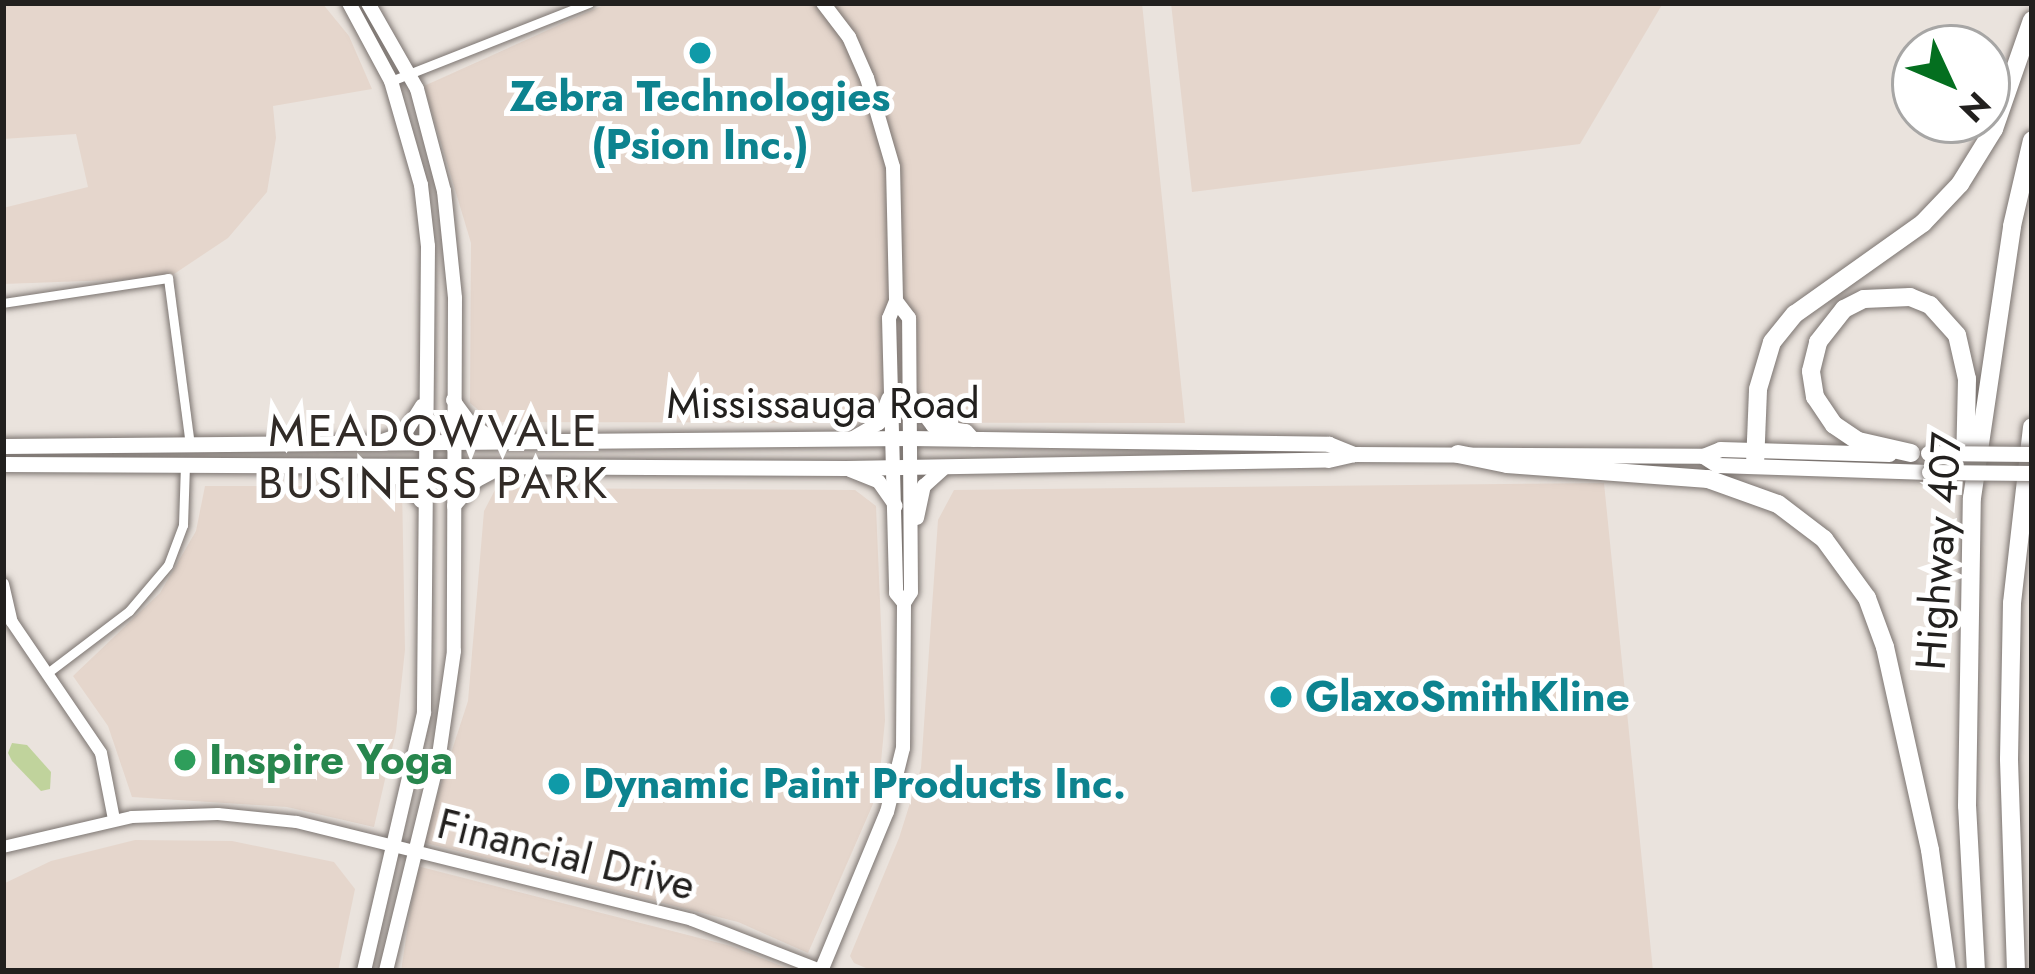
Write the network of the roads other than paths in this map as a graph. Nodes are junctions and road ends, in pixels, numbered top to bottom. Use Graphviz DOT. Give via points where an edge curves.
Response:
graph roads {
  1 [pos="349,3"];
  2 [pos="368,3"];
  3 [pos="589,3"];
  4 [pos="824,3"];
  5 [pos="2032,20"];
  6 [pos="412,73"];
  7 [pos="391,81"];
  8 [pos="2032,140"];
  9 [pos="896,302"];
  10 [pos="3,303"];
  11 [pos="893,383"];
  12 [pos="909,394"];
  13 [pos="453,400"];
  14 [pos="425,402"];
  15 [pos="2032,427"];
  16 [pos="850,439"];
  17 [pos="903,439"];
  18 [pos="974,440"];
  19 [pos="453,443"];
  20 [pos="498,443"];
  21 [pos="359,445"];
  22 [pos="423,445"];
  23 [pos="5,446"];
  24 [pos="190,447"];
  25 [pos="1919,453"];
  26 [pos="1354,454"];
  27 [pos="1458,454"];
  28 [pos="2032,454"];
  29 [pos="1754,457"];
  30 [pos="6,464"];
  31 [pos="185,466"];
  32 [pos="902,466"];
  33 [pos="373,467"];
  34 [pos="424,467"];
  35 [pos="501,467"];
  36 [pos="945,467"];
  37 [pos="846,468"];
  38 [pos="454,469"];
  39 [pos="2032,473"];
  40 [pos="1972,498"];
  41 [pos="423,504"];
  42 [pos="454,506"];
  43 [pos="896,506"];
  44 [pos="910,532"];
  45 [pos="3,584"];
  46 [pos="904,603"];
  47 [pos="46,674"];
  48 [pos="114,819"];
  49 [pos="394,845"];
  50 [pos="3,847"];
  51 [pos="415,851"];
  52 [pos="2016,970"];
  53 [pos="364,971"];
  54 [pos="386,971"];
  55 [pos="822,971"];
  56 [pos="1947,971"];
  57 [pos="1976,971"];
  1 -- 7 [label="main road"];
  2 -- 6 [label="main road"];
  3 -- 6 [label="street"];
  4 -- 9 [label="main road" via="849,38 883,123 893,167"];
  5 -- 29 [label="highway" via="1994,129 1960,184 1923,223 1795,314 1772,342 1762,366"];
  6 -- 7 [label="street"];
  6 -- 13 [label="main road" via="453,242"];
  7 -- 14 [label="main road" via="421,184 428,246"];
  8 -- 40 [label="highway, Highway 407"];
  9 -- 11 [label="main road"];
  9 -- 12 [label="main road" via="909,318"];
  10 -- 24 [label="street" via="168,278"];
  11 -- 16 [label="main road" via="882,419"];
  11 -- 17 [label="main road"];
  12 -- 17 [label="main road"];
  12 -- 18 [label="main road" via="930,424"];
  13 -- 19 [label="main road"];
  13 -- 20 [label="main road"];
  14 -- 21 [label="main road" via="405,433"];
  14 -- 22 [label="main road"];
  15 -- 52 [label="highway, Highway 407" via="2012,603"];
  16 -- 17 [label="main road, Mississauga Road"];
  16 -- 20 [label="main road, Mississauga Road"];
  17 -- 18 [label="main road, Mississauga Road"];
  17 -- 32 [label="main road"];
  18 -- 26 [label="main road, Mississauga Road" via="1329,444"];
  19 -- 20 [label="main road, Mississauga Road"];
  19 -- 22 [label="main road, Mississauga Road"];
  19 -- 38 [label="main road"];
  21 -- 22 [label="main road, Mississauga Road"];
  21 -- 24 [label="main road, Mississauga Road"];
  22 -- 34 [label="main road"];
  23 -- 24 [label="main road, Mississauga Road"];
  25 -- 28 [label="main road, Mississauga Road, bridge"];
  25 -- 29 [label="main road, Mississauga Road"];
  25 -- 40 [label="highway" via="1858,441 1815,397 1818,342 1844,309 1864,299 1910,297 1930,305 1957,335"];
  26 -- 27 [label="main road, Mississauga Road"];
  26 -- 36 [label="main road, Mississauga Road"];
  27 -- 29 [label="main road, Mississauga Road" via="1703,456 1720,448"];
  27 -- 56 [label="highway" via="1708,479 1778,504 1824,539 1867,598 1886,647"];
  29 -- 39 [label="main road, Mississauga Road, bridge"];
  30 -- 31 [label="main road, Mississauga Road"];
  31 -- 33 [label="main road, Mississauga Road"];
  31 -- 47 [label="street" via="184,525 167,565 129,611"];
  32 -- 36 [label="main road, Mississauga Road"];
  32 -- 37 [label="main road, Mississauga Road"];
  32 -- 43 [label="main road"];
  32 -- 44 [label="main road"];
  33 -- 34 [label="main road, Mississauga Road"];
  33 -- 41 [label="main road" via="406,481"];
  34 -- 38 [label="main road, Mississauga Road"];
  34 -- 41 [label="main road"];
  35 -- 37 [label="main road, Mississauga Road"];
  35 -- 38 [label="main road, Mississauga Road"];
  35 -- 42 [label="main road"];
  36 -- 44 [label="main road" via="924,486"];
  37 -- 43 [label="main road" via="879,482"];
  38 -- 42 [label="main road"];
  40 -- 57 [label="highway, Highway 407" via="1966,806"];
  41 -- 49 [label="main road" via="424,712"];
  42 -- 51 [label="main road" via="451,683"];
  43 -- 46 [label="main road" via="896,592"];
  44 -- 46 [label="main road"];
  45 -- 47 [label="street" via="12,622"];
  46 -- 55 [label="main road" via="903,748 887,812"];
  47 -- 48 [label="street" via="101,754"];
  48 -- 49 [label="street, Financial Drive" via="269,818"];
  48 -- 50 [label="street, Financial Drive"];
  49 -- 51 [label="street, Financial Drive"];
  49 -- 53 [label="main road"];
  51 -- 54 [label="main road"];
  51 -- 55 [label="street, Financial Drive" via="692,920"];
}
